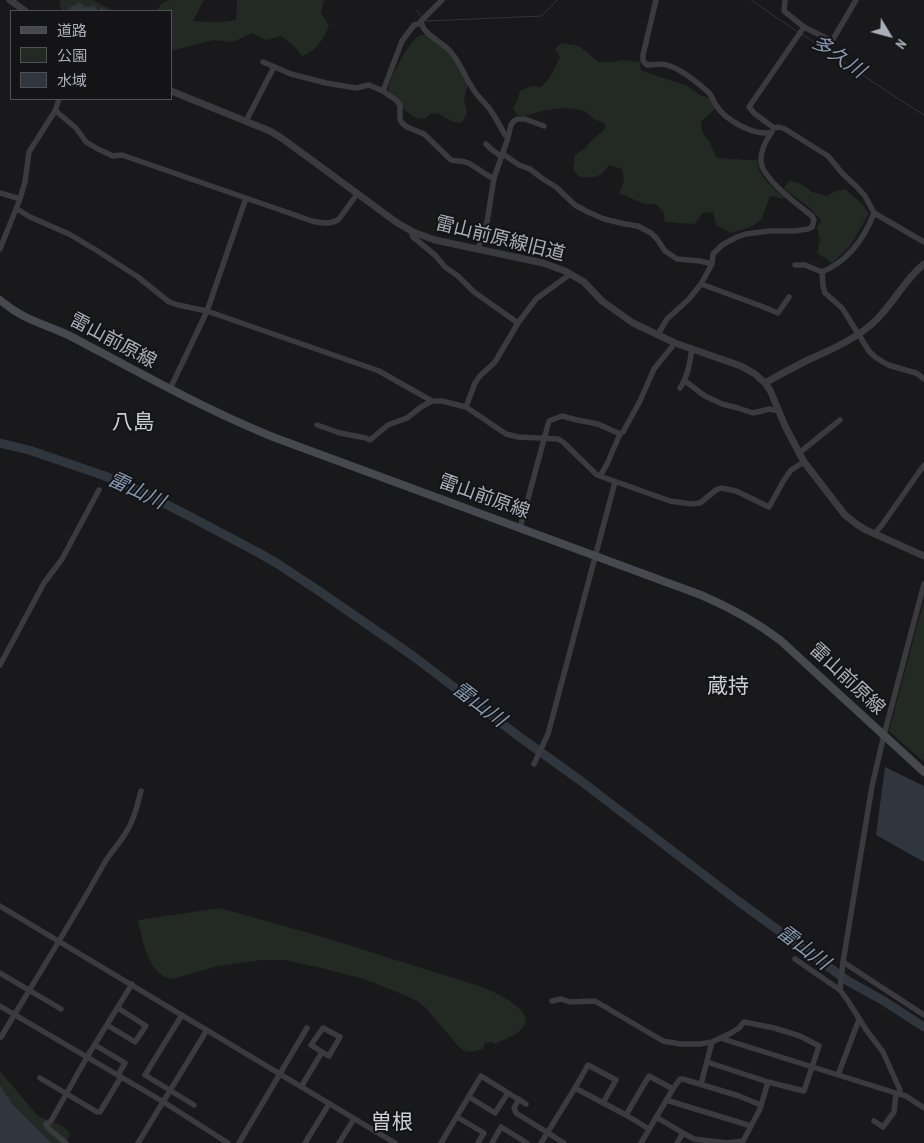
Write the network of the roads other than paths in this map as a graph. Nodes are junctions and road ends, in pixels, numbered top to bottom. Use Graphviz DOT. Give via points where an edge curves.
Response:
graph roads {
  1 [pos="10,0"];
  2 [pos="442,0"];
  3 [pos="656,0"];
  4 [pos="786,0"];
  5 [pos="856,0"];
  6 [pos="24,10"];
  7 [pos="422,20"];
  8 [pos="803,28"];
  9 [pos="263,62"];
  10 [pos="274,67"];
  11 [pos="172,91"];
  12 [pos="383,91"];
  13 [pos="59,100"];
  14 [pos="55,111"];
  15 [pos="246,121"];
  16 [pos="544,126"];
  17 [pos="773,130"];
  18 [pos="508,135"];
  19 [pos="486,144"];
  20 [pos="502,156"];
  21 [pos="494,178"];
  22 [pos="0,193"];
  23 [pos="357,194"];
  24 [pos="246,198"];
  25 [pos="20,200"];
  26 [pos="17,209"];
  27 [pos="874,213"];
  28 [pos="413,232"];
  29 [pos="924,242"];
  30 [pos="0,249"];
  31 [pos="478,249"];
  32 [pos="712,264"];
  33 [pos="924,264"];
  34 [pos="795,265"];
  35 [pos="822,272"];
  36 [pos="570,273"];
  37 [pos="701,284"];
  38 [pos="789,297"];
  39 [pos="0,300"];
  40 [pos="207,311"];
  41 [pos="518,323"];
  42 [pos="658,334"];
  43 [pos="858,335"];
  44 [pos="674,342"];
  45 [pos="692,348"];
  46 [pos="924,379"];
  47 [pos="685,381"];
  48 [pos="765,383"];
  49 [pos="680,388"];
  50 [pos="170,390"];
  51 [pos="432,401"];
  52 [pos="466,408"];
  53 [pos="779,411"];
  54 [pos="840,420"];
  55 [pos="317,425"];
  56 [pos="620,434"];
  57 [pos="545,438"];
  58 [pos="799,453"];
  59 [pos="804,462"];
  60 [pos="924,466"];
  61 [pos="600,476"];
  62 [pos="615,482"];
  63 [pos="99,490"];
  64 [pos="520,528"];
  65 [pos="875,533"];
  66 [pos="595,556"];
  67 [pos="924,556"];
  68 [pos="924,584"];
  69 [pos="0,665"];
  70 [pos="884,735"];
  71 [pos="534,764"];
  72 [pos="924,772"];
  73 [pos="141,791"];
  74 [pos="0,906"];
  75 [pos="58,941"];
  76 [pos="795,959"];
  77 [pos="843,964"];
  78 [pos="0,973"];
  79 [pos="132,984"];
  80 [pos="840,989"];
  81 [pos="29,990"];
  82 [pos="552,1001"];
  83 [pos="0,1006"];
  84 [pos="118,1008"];
  85 [pos="61,1009"];
  86 [pos="14,1014"];
  87 [pos="182,1015"];
  88 [pos="924,1015"];
  89 [pos="860,1020"];
  90 [pos="107,1025"];
  91 [pos="307,1028"];
  92 [pos="206,1030"];
  93 [pos="1,1037"];
  94 [pos="722,1037"];
  95 [pos="712,1042"];
  96 [pos="95,1045"];
  97 [pos="322,1052"];
  98 [pos="87,1057"];
  99 [pos="707,1062"];
  100 [pos="812,1068"];
  101 [pos="280,1074"];
  102 [pos="119,1076"];
  103 [pos="838,1076"];
  104 [pos="40,1078"];
  105 [pos="768,1082"];
  106 [pos="701,1084"];
  107 [pos="301,1087"];
  108 [pos="574,1088"];
  109 [pos="673,1089"];
  110 [pos="170,1090"];
  111 [pos="508,1092"];
  112 [pos="66,1094"];
  113 [pos="898,1094"];
  114 [pos="469,1097"];
  115 [pos="519,1099"];
  116 [pos="666,1100"];
  117 [pos="162,1102"];
  118 [pos="603,1103"];
  119 [pos="329,1104"];
  120 [pos="526,1104"];
  121 [pos="194,1105"];
  122 [pos="762,1105"];
  123 [pos="924,1108"];
  124 [pos="626,1115"];
  125 [pos="457,1117"];
  126 [pos="656,1117"];
  127 [pos="354,1119"];
  128 [pos="874,1121"];
  129 [pos="751,1126"];
  130 [pos="649,1129"];
  131 [pos="548,1133"];
  132 [pos="683,1133"];
  133 [pos="341,1142"];
  134 [pos="743,1142"];
  135 [pos="66,1143"];
  136 [pos="138,1143"];
  137 [pos="228,1143"];
  138 [pos="239,1143"];
  139 [pos="305,1143"];
  140 [pos="395,1143"];
  141 [pos="441,1143"];
  142 [pos="478,1143"];
  143 [pos="492,1143"];
  144 [pos="527,1143"];
  145 [pos="541,1143"];
  146 [pos="564,1143"];
  147 [pos="641,1143"];
  148 [pos="677,1143"];
  1 -- 6 [label="street"];
  2 -- 7 [label="street"];
  3 -- 17 [label="street" via="643,61 647,65 662,64 682,72 710,93 721,111 740,125 758,132"];
  4 -- 8 [label="street" via="784,12"];
  5 -- 8 [label="street" via="832,41"];
  7 -- 12 [label="street" via="402,41"];
  7 -- 18 [label="street" via="426,32 454,55 474,90"];
  8 -- 17 [label="street" via="749,107"];
  9 -- 10 [label="street"];
  10 -- 12 [label="street" via="326,83 356,88 369,85"];
  10 -- 15 [label="street"];
  11 -- 15 [label="street, 雷山前原線旧道"];
  12 -- 21 [label="street" via="400,105 402,123 424,134 451,160 469,163"];
  13 -- 14 [label="street"];
  14 -- 24 [label="street" via="76,128 86,142 113,156 122,155"];
  14 -- 25 [label="street" via="29,152"];
  15 -- 23 [label="street, 雷山前原線旧道" via="283,139"];
  16 -- 18 [label="street" via="518,119 511,124"];
  17 -- 27 [label="street" via="785,129 828,156 865,196"];
  17 -- 32 [label="street" via="760,160 762,168 812,216 813,225 808,229 758,232 736,237 718,248 713,254"];
  18 -- 20 [label="street"];
  19 -- 20 [label="street"];
  20 -- 21 [label="street"];
  20 -- 32 [label="street" via="530,169 588,212 638,226 651,233 666,252 677,259"];
  21 -- 31 [label="street" via="487,222"];
  22 -- 25 [label="street"];
  23 -- 24 [label="street" via="340,219 326,223"];
  23 -- 28 [label="street, 雷山前原線旧道"];
  24 -- 40 [label="street"];
  25 -- 26 [label="street"];
  26 -- 30 [label="street"];
  26 -- 40 [label="street" via="96,250 169,302"];
  27 -- 29 [label="street"];
  27 -- 35 [label="street" via="859,242 846,258"];
  28 -- 31 [label="street, 雷山前原線旧道"];
  28 -- 41 [label="street" via="413,237 445,267"];
  31 -- 36 [label="street, 雷山前原線旧道" via="543,263"];
  32 -- 37 [label="street"];
  33 -- 43 [label="street" via="908,279 880,316"];
  34 -- 35 [label="street"];
  35 -- 43 [label="street" via="825,293 842,308"];
  36 -- 41 [label="street" via="536,299"];
  36 -- 42 [label="street, 雷山前原線旧道" via="625,318"];
  37 -- 38 [label="street" via="778,313"];
  37 -- 42 [label="street" via="667,319"];
  39 -- 50 [label="main road, 雷山前原線" via="15,312 65,333"];
  40 -- 50 [label="street"];
  40 -- 51 [label="street" via="362,364"];
  41 -- 52 [label="street" via="495,362 475,383"];
  42 -- 44 [label="street, 雷山前原線旧道"];
  43 -- 46 [label="street" via="882,362"];
  43 -- 48 [label="street"];
  44 -- 45 [label="street, 雷山前原線旧道"];
  44 -- 56 [label="street" via="654,370"];
  45 -- 47 [label="street"];
  45 -- 48 [label="street, 雷山前原線旧道" via="741,366"];
  47 -- 49 [label="street"];
  47 -- 53 [label="street" via="722,404 753,413 770,409"];
  48 -- 53 [label="street, 雷山前原線旧道"];
  50 -- 64 [label="main road, 雷山前原線" via="240,424"];
  51 -- 52 [label="street"];
  51 -- 55 [label="street" via="407,418 388,425 370,440"];
  52 -- 57 [label="street" via="506,434"];
  53 -- 58 [label="street, 雷山前原線旧道"];
  54 -- 58 [label="street"];
  56 -- 57 [label="street" via="598,424 562,416 549,421"];
  56 -- 61 [label="street"];
  57 -- 61 [label="street" via="563,442"];
  57 -- 64 [label="street"];
  58 -- 59 [label="street, 雷山前原線旧道"];
  59 -- 62 [label="street" via="791,470 769,507 727,488 716,490 700,503 692,504 670,502"];
  59 -- 65 [label="street, 雷山前原線旧道" via="845,515 855,524"];
  60 -- 65 [label="street"];
  61 -- 62 [label="street"];
  62 -- 66 [label="street"];
  63 -- 69 [label="street"];
  64 -- 66 [label="main road, 雷山前原線"];
  65 -- 67 [label="street, 雷山前原線旧道"];
  66 -- 70 [label="main road, 雷山前原線" via="738,612 780,640"];
  66 -- 71 [label="street" via="546,741"];
  68 -- 70 [label="street"];
  70 -- 72 [label="main road, 雷山前原線"];
  70 -- 77 [label="street" via="872,786"];
  73 -- 75 [label="street" via="134,818 125,835 110,854"];
  74 -- 75 [label="street"];
  75 -- 79 [label="street"];
  75 -- 81 [label="street"];
  76 -- 80 [label="street"];
  77 -- 80 [label="street"];
  77 -- 88 [label="street"];
  78 -- 81 [label="street"];
  79 -- 84 [label="street"];
  79 -- 87 [label="street"];
  80 -- 89 [label="street"];
  81 -- 85 [label="street"];
  81 -- 86 [label="street"];
  82 -- 95 [label="street" via="595,1001 663,1041"];
  83 -- 86 [label="street"];
  84 -- 90 [label="street"];
  84 -- 90 [label="street" via="146,1026 135,1042"];
  86 -- 93 [label="street"];
  86 -- 98 [label="street"];
  87 -- 92 [label="street"];
  87 -- 110 [label="street" via="145,1075"];
  89 -- 103 [label="street"];
  89 -- 113 [label="street" via="883,1052 900,1090"];
  90 -- 96 [label="street"];
  91 -- 101 [label="street"];
  92 -- 101 [label="street"];
  92 -- 110 [label="street"];
  94 -- 95 [label="street"];
  94 -- 100 [label="street"];
  94 -- 100 [label="street" via="744,1022 800,1036 819,1046"];
  95 -- 99 [label="street"];
  96 -- 98 [label="street"];
  96 -- 102 [label="street" via="125,1063"];
  97 -- 97 [label="street" via="329,1056 340,1037 323,1028 310,1045"];
  97 -- 107 [label="street"];
  98 -- 102 [label="street"];
  98 -- 112 [label="street"];
  99 -- 105 [label="street"];
  99 -- 106 [label="street"];
  100 -- 103 [label="street"];
  100 -- 105 [label="street" via="804,1091"];
  101 -- 107 [label="street"];
  101 -- 138 [label="street"];
  102 -- 112 [label="street" via="100,1112"];
  102 -- 117 [label="street"];
  103 -- 113 [label="street"];
  104 -- 112 [label="street"];
  105 -- 122 [label="street"];
  106 -- 109 [label="street" via="680,1079"];
  106 -- 122 [label="street"];
  107 -- 119 [label="street"];
  108 -- 118 [label="street"];
  108 -- 118 [label="street" via="588,1064 616,1080"];
  108 -- 131 [label="street"];
  109 -- 116 [label="street"];
  109 -- 124 [label="street" via="649,1076"];
  110 -- 117 [label="street"];
  110 -- 121 [label="street"];
  111 -- 114 [label="street" via="495,1113"];
  111 -- 114 [label="street" via="481,1076"];
  111 -- 115 [label="street"];
  112 -- 135 [label="street" via="46,1124"];
  113 -- 123 [label="street"];
  113 -- 128 [label="street" via="894,1112 883,1127"];
  114 -- 125 [label="street"];
  115 -- 120 [label="street"];
  115 -- 131 [label="street" via="514,1108 516,1113"];
  116 -- 126 [label="street"];
  116 -- 129 [label="street"];
  117 -- 136 [label="street"];
  117 -- 137 [label="street"];
  118 -- 124 [label="street"];
  119 -- 127 [label="street"];
  119 -- 139 [label="street"];
  122 -- 129 [label="street"];
  124 -- 130 [label="street"];
  125 -- 141 [label="street"];
  125 -- 142 [label="street" via="484,1133"];
  126 -- 130 [label="street"];
  126 -- 132 [label="street"];
  127 -- 133 [label="street"];
  127 -- 140 [label="street"];
  129 -- 134 [label="street"];
  130 -- 147 [label="street"];
  131 -- 145 [label="street"];
  131 -- 146 [label="street"];
  132 -- 134 [label="street" via="694,1139"];
  132 -- 148 [label="street"];
  143 -- 144 [label="street" via="501,1127"];
}
